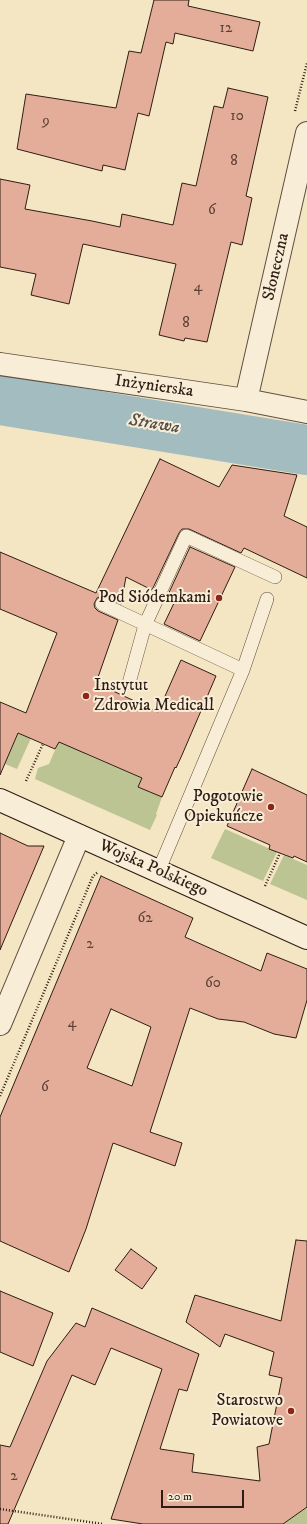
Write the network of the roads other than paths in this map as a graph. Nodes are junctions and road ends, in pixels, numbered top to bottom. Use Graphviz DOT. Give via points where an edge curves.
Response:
graph roads {
  1 [pos="307,134"];
  2 [pos="0,364"];
  3 [pos="246,400"];
  4 [pos="307,412"];
  5 [pos="275,577"];
  6 [pos="267,599"];
  7 [pos="102,604"];
  8 [pos="145,625"];
  9 [pos="243,670"];
  10 [pos="129,683"];
  11 [pos="0,800"];
  12 [pos="79,836"];
  13 [pos="158,872"];
  14 [pos="307,938"];
  15 [pos="0,1024"];
  1 -- 3 [label="street, Słoneczna"];
  2 -- 3 [label="street, Inżynierska"];
  3 -- 4 [label="street, Inżynierska"];
  5 -- 8 [label="lane" via="186,536"];
  6 -- 9 [label="lane"];
  7 -- 8 [label="lane"];
  8 -- 9 [label="lane"];
  8 -- 10 [label="lane"];
  9 -- 13 [label="lane"];
  11 -- 12 [label="street, Wojska Polskiego"];
  12 -- 13 [label="street, Wojska Polskiego"];
  12 -- 15 [label="street"];
  13 -- 14 [label="street, Wojska Polskiego"];
}
